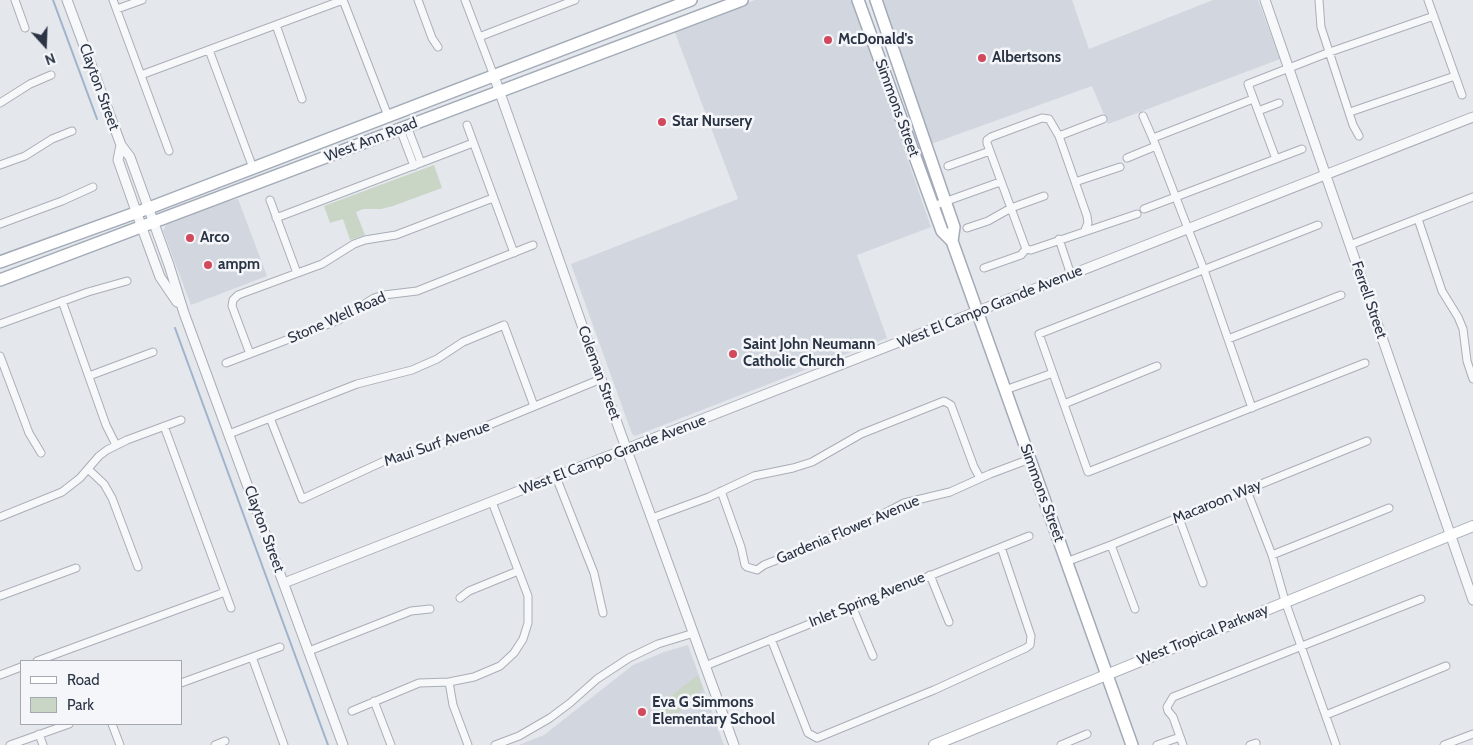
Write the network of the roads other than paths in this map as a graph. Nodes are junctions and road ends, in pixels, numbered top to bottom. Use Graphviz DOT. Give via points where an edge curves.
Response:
graph roads {
  1 [pos="15,0"];
  2 [pos="67,0"];
  3 [pos="113,0"];
  4 [pos="142,0"];
  5 [pos="343,0"];
  6 [pos="418,0"];
  7 [pos="465,0"];
  8 [pos="575,0"];
  9 [pos="742,0"];
  10 [pos="858,0"];
  11 [pos="876,0"];
  12 [pos="1265,0"];
  13 [pos="1319,0"];
  14 [pos="1428,0"];
  15 [pos="683,1"];
  16 [pos="117,10"];
  17 [pos="1434,16"];
  18 [pos="687,20"];
  19 [pos="276,25"];
  20 [pos="25,28"];
  21 [pos="479,37"];
  22 [pos="438,47"];
  23 [pos="209,50"];
  24 [pos="1330,52"];
  25 [pos="1288,68"];
  26 [pos="51,75"];
  27 [pos="141,76"];
  28 [pos="494,76"];
  29 [pos="1455,76"];
  30 [pos="499,91"];
  31 [pos="448,93"];
  32 [pos="1462,95"];
  33 [pos="302,99"];
  34 [pos="1253,99"];
  35 [pos="0,103"];
  36 [pos="1279,103"];
  37 [pos="1258,111"];
  38 [pos="1350,112"];
  39 [pos="388,116"];
  40 [pos="1143,116"];
  41 [pos="1473,117"];
  42 [pos="1104,119"];
  43 [pos="467,125"];
  44 [pos="403,128"];
  45 [pos="72,131"];
  46 [pos="1059,136"];
  47 [pos="1360,136"];
  48 [pos="1153,138"];
  49 [pos="473,143"];
  50 [pos="1156,146"];
  51 [pos="1302,149"];
  52 [pos="169,151"];
  53 [pos="990,151"];
  54 [pos="1127,158"];
  55 [pos="1276,159"];
  56 [pos="320,160"];
  57 [pos="417,164"];
  58 [pos="0,165"];
  59 [pos="948,166"];
  60 [pos="1120,167"];
  61 [pos="253,168"];
  62 [pos="1325,175"];
  63 [pos="1000,182"];
  64 [pos="1075,182"];
  65 [pos="93,188"];
  66 [pos="1044,196"];
  67 [pos="1176,197"];
  68 [pos="493,198"];
  69 [pos="1473,198"];
  70 [pos="270,200"];
  71 [pos="945,201"];
  72 [pos="200,206"];
  73 [pos="933,206"];
  74 [pos="1011,208"];
  75 [pos="1144,209"];
  76 [pos="143,210"];
  77 [pos="1137,214"];
  78 [pos="276,218"];
  79 [pos="1418,219"];
  80 [pos="153,223"];
  81 [pos="0,224"];
  82 [pos="1318,226"];
  83 [pos="142,228"];
  84 [pos="967,228"];
  85 [pos="1188,229"];
  86 [pos="1085,230"];
  87 [pos="1059,239"];
  88 [pos="952,241"];
  89 [pos="533,245"];
  90 [pos="1350,246"];
  91 [pos="1026,248"];
  92 [pos="514,253"];
  93 [pos="0,262"];
  94 [pos="984,268"];
  95 [pos="1204,270"];
  96 [pos="171,272"];
  97 [pos="297,273"];
  98 [pos="1071,275"];
  99 [pos="160,276"];
  100 [pos="0,280"];
  101 [pos="127,281"];
  102 [pos="1341,295"];
  103 [pos="62,302"];
  104 [pos="184,313"];
  105 [pos="978,313"];
  106 [pos="0,324"];
  107 [pos="1228,339"];
  108 [pos="154,352"];
  109 [pos="250,354"];
  110 [pos="0,356"];
  111 [pos="226,363"];
  112 [pos="1365,363"];
  113 [pos="1157,366"];
  114 [pos="1053,373"];
  115 [pos="89,376"];
  116 [pos="1473,378"];
  117 [pos="601,379"];
  118 [pos="1005,390"];
  119 [pos="1064,404"];
  120 [pos="534,406"];
  121 [pos="1252,408"];
  122 [pos="270,418"];
  123 [pos="181,420"];
  124 [pos="164,426"];
  125 [pos="228,434"];
  126 [pos="1366,441"];
  127 [pos="116,445"];
  128 [pos="627,449"];
  129 [pos="41,452"];
  130 [pos="1030,459"];
  131 [pos="88,469"];
  132 [pos="556,477"];
  133 [pos="980,478"];
  134 [pos="721,490"];
  135 [pos="1247,491"];
  136 [pos="492,502"];
  137 [pos="1389,508"];
  138 [pos="0,516"];
  139 [pos="652,518"];
  140 [pos="1179,518"];
  141 [pos="1473,526"];
  142 [pos="1451,535"];
  143 [pos="1029,536"];
  144 [pos="1111,545"];
  145 [pos="1001,547"];
  146 [pos="1272,555"];
  147 [pos="1066,562"];
  148 [pos="138,567"];
  149 [pos="76,568"];
  150 [pos="518,571"];
  151 [pos="930,575"];
  152 [pos="284,583"];
  153 [pos="1203,583"];
  154 [pos="225,592"];
  155 [pos="0,596"];
  156 [pos="460,598"];
  157 [pos="1421,599"];
  158 [pos="1473,600"];
  159 [pos="1285,601"];
  160 [pos="852,606"];
  161 [pos="231,608"];
  162 [pos="430,609"];
  163 [pos="1136,609"];
  164 [pos="604,612"];
  165 [pos="949,622"];
  166 [pos="694,633"];
  167 [pos="771,639"];
  168 [pos="280,647"];
  169 [pos="1301,647"];
  170 [pos="309,651"];
  171 [pos="873,656"];
  172 [pos="252,657"];
  173 [pos="40,660"];
  174 [pos="706,666"];
  175 [pos="1446,666"];
  176 [pos="20,667"];
  177 [pos="0,675"];
  178 [pos="1106,675"];
  179 [pos="449,682"];
  180 [pos="182,683"];
  181 [pos="374,702"];
  182 [pos="352,711"];
  183 [pos="1326,715"];
  184 [pos="66,725"];
  185 [pos="112,725"];
  186 [pos="39,734"];
  187 [pos="1088,734"];
  188 [pos="1473,734"];
  189 [pos="1180,737"];
  190 [pos="225,741"];
  191 [pos="946,743"];
  192 [pos="10,745"];
  193 [pos="43,745"];
  194 [pos="120,745"];
  195 [pos="215,745"];
  196 [pos="284,745"];
  197 [pos="343,745"];
  198 [pos="391,745"];
  199 [pos="468,745"];
  200 [pos="495,745"];
  201 [pos="734,745"];
  202 [pos="934,745"];
  203 [pos="1061,745"];
  204 [pos="1132,745"];
  205 [pos="1157,745"];
  206 [pos="1183,745"];
  207 [pos="1336,745"];
  208 [pos="1444,745"];
  1 -- 20 [label="street"];
  2 -- 76 [label="street, Clayton Street" via="121,145 118,160"];
  3 -- 16 [label="street"];
  4 -- 16 [label="street"];
  5 -- 19 [label="street"];
  5 -- 39 [label="street"];
  6 -- 22 [label="street"];
  7 -- 21 [label="street, Coleman Street"];
  8 -- 21 [label="street"];
  9 -- 18 [label="main road, West Ann Road"];
  10 -- 73 [label="main road, Simmons Street"];
  11 -- 71 [label="main road, Simmons Street"];
  12 -- 25 [label="street, Ferrell Street"];
  13 -- 24 [label="street" via="1319,19"];
  14 -- 17 [label="street"];
  15 -- 18 [label="main road"];
  15 -- 28 [label="main road, West Ann Road"];
  16 -- 27 [label="street"];
  17 -- 24 [label="street"];
  17 -- 29 [label="street"];
  18 -- 30 [label="main road, West Ann Road"];
  19 -- 23 [label="street"];
  19 -- 33 [label="street"];
  21 -- 28 [label="street, Coleman Street"];
  23 -- 27 [label="street"];
  23 -- 61 [label="street"];
  24 -- 25 [label="street"];
  24 -- 38 [label="street"];
  25 -- 34 [label="street" via="1248,84"];
  25 -- 62 [label="street, Ferrell Street"];
  26 -- 35 [label="street"];
  27 -- 52 [label="street"];
  28 -- 30 [label="street, Coleman Street"];
  28 -- 31 [label="main road, West Ann Road"];
  29 -- 32 [label="street"];
  29 -- 38 [label="street"];
  30 -- 44 [label="main road, West Ann Road"];
  30 -- 117 [label="street, Coleman Street"];
  31 -- 39 [label="main road, West Ann Road"];
  31 -- 44 [label="main road" via="428,108 397,123"];
  34 -- 37 [label="street"];
  34 -- 48 [label="street"];
  36 -- 37 [label="street"];
  37 -- 55 [label="street"];
  38 -- 47 [label="street"];
  39 -- 56 [label="main road" via="384,126 333,147"];
  39 -- 61 [label="main road, West Ann Road"];
  40 -- 48 [label="street"];
  41 -- 62 [label="street, West El Campo Grande Avenue"];
  42 -- 46 [label="street"];
  43 -- 49 [label="street"];
  44 -- 56 [label="main road, West Ann Road"];
  44 -- 57 [label="street"];
  45 -- 58 [label="street" via="25,156"];
  46 -- 53 [label="street" via="1049,119 1042,118 988,140"];
  46 -- 64 [label="street"];
  48 -- 50 [label="street"];
  49 -- 57 [label="street"];
  49 -- 68 [label="street"];
  50 -- 54 [label="street"];
  50 -- 67 [label="street"];
  51 -- 55 [label="street"];
  53 -- 59 [label="street"];
  53 -- 63 [label="street"];
  55 -- 67 [label="street"];
  56 -- 72 [label="main road, West Ann Road"];
  57 -- 78 [label="street"];
  60 -- 64 [label="street"];
  61 -- 72 [label="main road" via="251,175 212,192"];
  61 -- 76 [label="main road, West Ann Road"];
  62 -- 85 [label="street, West El Campo Grande Avenue"];
  62 -- 90 [label="street, Ferrell Street"];
  63 -- 71 [label="street"];
  63 -- 74 [label="street"];
  64 -- 86 [label="street" via="1088,216"];
  65 -- 81 [label="street"];
  66 -- 74 [label="street"];
  67 -- 75 [label="street"];
  67 -- 85 [label="street"];
  68 -- 92 [label="street"];
  68 -- 97 [label="street" via="396,235 364,240 322,264"];
  69 -- 79 [label="street"];
  70 -- 78 [label="street"];
  71 -- 73 [label="street"];
  71 -- 88 [label="main road, Simmons Street" via="954,227"];
  72 -- 80 [label="main road, West Ann Road"];
  73 -- 88 [label="main road, Simmons Street" via="942,231"];
  74 -- 84 [label="street"];
  74 -- 91 [label="street"];
  76 -- 80 [label="street, Clayton Street"];
  76 -- 83 [label="street, Clayton Street"];
  76 -- 93 [label="main road, West Ann Road"];
  77 -- 86 [label="street"];
  78 -- 97 [label="street"];
  79 -- 90 [label="street"];
  79 -- 116 [label="street" via="1442,291 1463,329"];
  80 -- 83 [label="main road, West Ann Road"];
  80 -- 96 [label="street, Clayton Street"];
  82 -- 95 [label="street"];
  83 -- 99 [label="street, Clayton Street"];
  83 -- 100 [label="main road, West Ann Road"];
  85 -- 95 [label="street"];
  85 -- 98 [label="street, West El Campo Grande Avenue"];
  86 -- 87 [label="street"];
  87 -- 91 [label="street" via="1031,250"];
  87 -- 98 [label="street"];
  88 -- 105 [label="main road, Simmons Street"];
  89 -- 92 [label="street, Stone Well Road"];
  90 -- 142 [label="street, Ferrell Street"];
  91 -- 94 [label="street" via="1021,255"];
  92 -- 109 [label="street, Stone Well Road" via="417,291 374,298 338,320"];
  95 -- 107 [label="street"];
  95 -- 114 [label="street" via="1039,334"];
  96 -- 99 [label="street"];
  96 -- 104 [label="street, Clayton Street"];
  97 -- 109 [label="street" via="238,295 233,300 232,306"];
  98 -- 105 [label="street, West El Campo Grande Avenue"];
  99 -- 104 [label="street, Clayton Street"];
  101 -- 103 [label="street"];
  102 -- 107 [label="street"];
  103 -- 106 [label="street"];
  103 -- 115 [label="street"];
  104 -- 125 [label="street, Clayton Street"];
  105 -- 118 [label="main road, Simmons Street"];
  105 -- 128 [label="street, West El Campo Grande Avenue"];
  107 -- 121 [label="street"];
  108 -- 115 [label="street"];
  109 -- 111 [label="street, Stone Well Road"];
  110 -- 129 [label="street" via="22,417"];
  112 -- 121 [label="street"];
  113 -- 119 [label="street"];
  114 -- 118 [label="street"];
  114 -- 119 [label="street"];
  115 -- 127 [label="street"];
  117 -- 120 [label="street, Maui Surf Avenue"];
  117 -- 128 [label="street, Coleman Street"];
  118 -- 130 [label="main road, Simmons Street"];
  119 -- 121 [label="street" via="1088,472"];
  120 -- 122 [label="street, Maui Surf Avenue" via="440,446 391,458 302,499"];
  120 -- 122 [label="street" via="504,325 463,342 412,370 356,384"];
  122 -- 125 [label="street"];
  123 -- 124 [label="street"];
  124 -- 127 [label="street"];
  124 -- 154 [label="street"];
  125 -- 152 [label="street, Clayton Street"];
  126 -- 135 [label="street, Macaroon Way"];
  127 -- 131 [label="street" via="99,456"];
  128 -- 132 [label="street, West El Campo Grande Avenue"];
  128 -- 139 [label="street, Coleman Street"];
  130 -- 133 [label="street, Gardenia Flower Avenue"];
  130 -- 147 [label="main road, Simmons Street"];
  131 -- 138 [label="street" via="62,492"];
  131 -- 148 [label="street" via="104,484 112,498"];
  132 -- 136 [label="street, West El Campo Grande Avenue"];
  132 -- 164 [label="street" via="594,573"];
  133 -- 134 [label="street" via="951,405 944,401 861,434 812,462 754,476"];
  133 -- 134 [label="street, Gardenia Flower Avenue" via="950,492 904,503 854,529 758,570 745,565"];
  134 -- 139 [label="street"];
  135 -- 140 [label="street, Macaroon Way"];
  135 -- 146 [label="street"];
  136 -- 150 [label="street"];
  136 -- 152 [label="street, West El Campo Grande Avenue"];
  137 -- 146 [label="street"];
  139 -- 166 [label="street, Coleman Street"];
  140 -- 144 [label="street, Macaroon Way"];
  140 -- 153 [label="street"];
  141 -- 142 [label="main road, West Tropical Parkway"];
  142 -- 158 [label="street, Ferrell Street"];
  142 -- 159 [label="main road, West Tropical Parkway"];
  143 -- 145 [label="street, Inlet Spring Avenue"];
  144 -- 147 [label="street, Macaroon Way"];
  144 -- 163 [label="street"];
  145 -- 151 [label="street, Inlet Spring Avenue"];
  145 -- 167 [label="street" via="1032,641 1026,648 817,738 806,729"];
  146 -- 159 [label="street"];
  147 -- 178 [label="main road, Simmons Street"];
  149 -- 155 [label="street"];
  150 -- 156 [label="street" via="470,590"];
  150 -- 179 [label="street" via="528,596 528,623 523,639 500,666 474,677"];
  151 -- 160 [label="street, Inlet Spring Avenue"];
  151 -- 165 [label="street"];
  152 -- 170 [label="street, Clayton Street"];
  154 -- 161 [label="street"];
  154 -- 173 [label="street"];
  157 -- 169 [label="street"];
  159 -- 169 [label="street"];
  159 -- 178 [label="main road, West Tropical Parkway"];
  160 -- 167 [label="street, Inlet Spring Avenue"];
  160 -- 171 [label="street"];
  162 -- 170 [label="street" via="411,611"];
  166 -- 174 [label="street, Coleman Street"];
  166 -- 200 [label="street" via="658,644 629,658 597,679 550,718"];
  167 -- 174 [label="street, Inlet Spring Avenue"];
  168 -- 172 [label="street"];
  169 -- 183 [label="street"];
  169 -- 189 [label="street" via="1178,694 1167,707"];
  170 -- 197 [label="street, Clayton Street"];
  172 -- 180 [label="street"];
  172 -- 196 [label="street"];
  174 -- 201 [label="street, Coleman Street"];
  175 -- 183 [label="street"];
  176 -- 177 [label="street"];
  178 -- 191 [label="main road, West Tropical Parkway"];
  178 -- 204 [label="main road, Simmons Street"];
  179 -- 181 [label="street" via="419,683"];
  179 -- 199 [label="street" via="453,705"];
  181 -- 182 [label="street"];
  181 -- 198 [label="street"];
  183 -- 207 [label="street"];
  184 -- 186 [label="street"];
  185 -- 194 [label="street"];
  186 -- 192 [label="street"];
  186 -- 193 [label="street"];
  187 -- 203 [label="street"];
  188 -- 208 [label="street"];
  189 -- 205 [label="street"];
  189 -- 206 [label="street"];
  190 -- 195 [label="street"];
  191 -- 202 [label="main road, West Tropical Parkway"];
}
